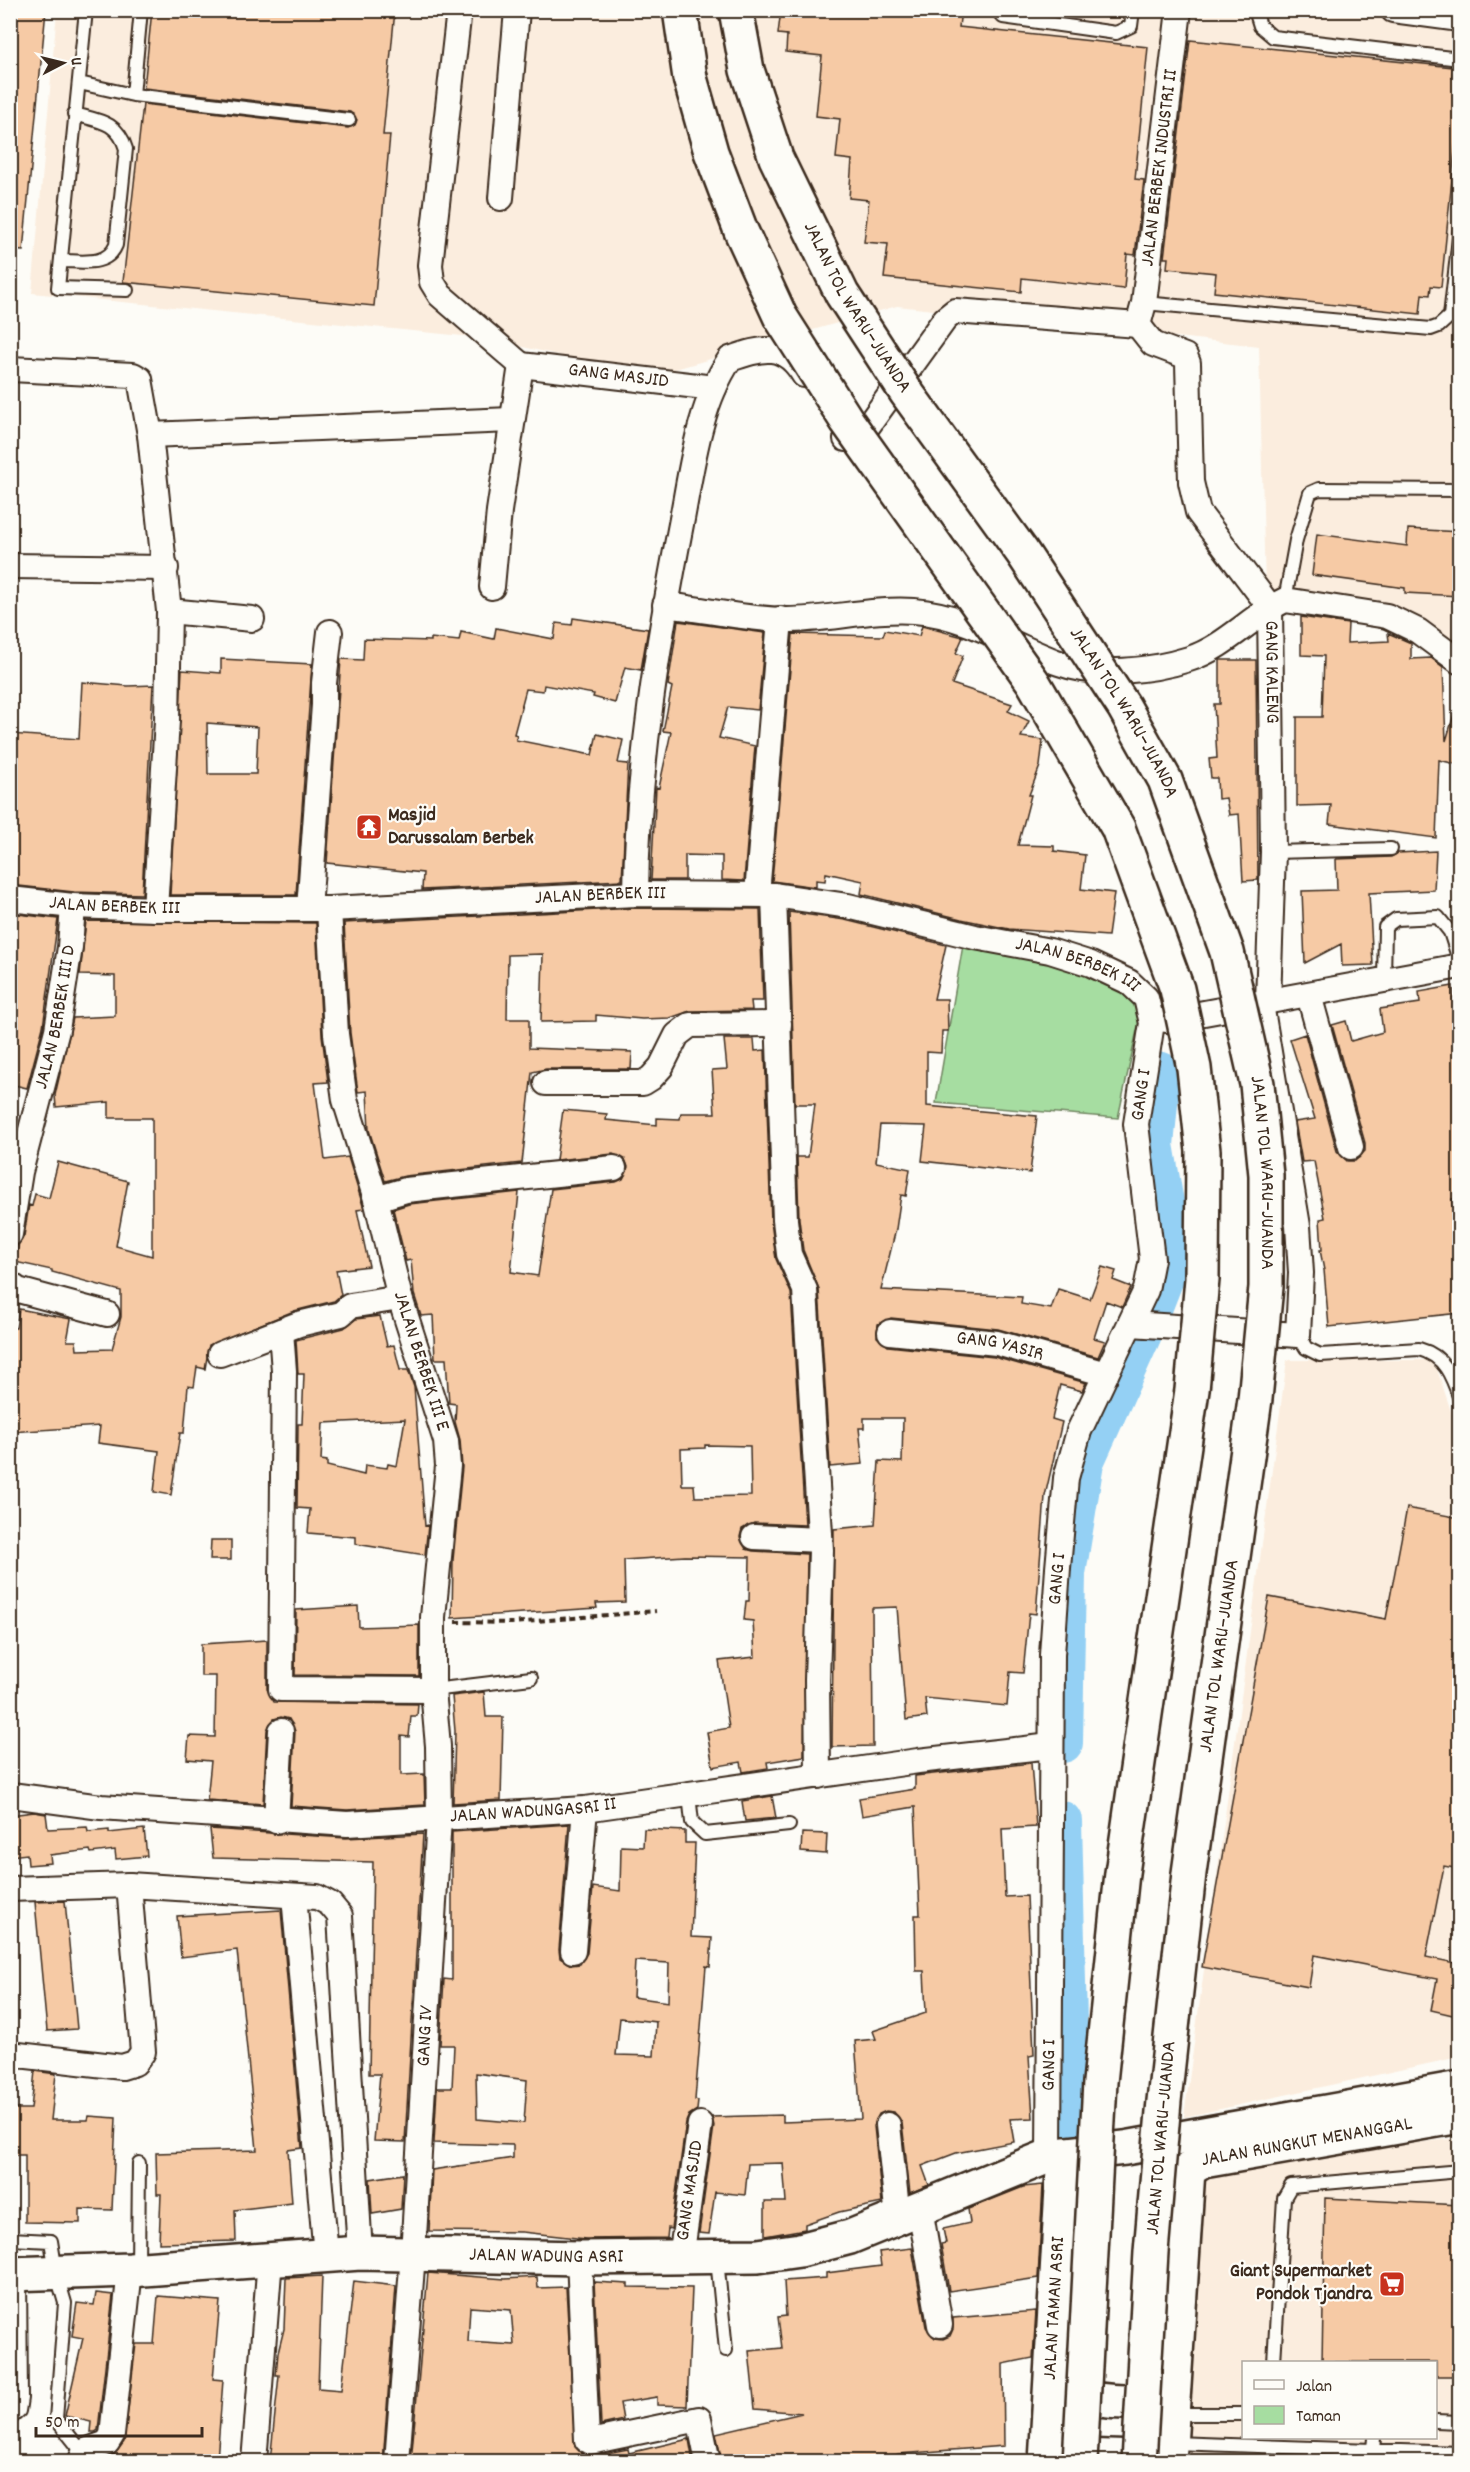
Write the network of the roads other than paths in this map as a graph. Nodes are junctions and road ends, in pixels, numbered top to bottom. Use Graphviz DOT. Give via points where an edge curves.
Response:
graph roads {
  1 [pos="86,10"];
  2 [pos="141,10"];
  3 [pos="459,10"];
  4 [pos="517,10"];
  5 [pos="680,10"];
  6 [pos="736,10"];
  7 [pos="997,10"];
  8 [pos="1133,10"];
  9 [pos="1179,10"];
  10 [pos="1255,10"];
  11 [pos="1394,10"];
  12 [pos="1460,19"];
  13 [pos="1460,59"];
  14 [pos="79,83"];
  15 [pos="133,95"];
  16 [pos="74,114"];
  17 [pos="349,120"];
  18 [pos="501,198"];
  19 [pos="1460,230"];
  20 [pos="61,261"];
  21 [pos="127,290"];
  22 [pos="1141,314"];
  23 [pos="521,365"];
  24 [pos="10,369"];
  25 [pos="714,388"];
  26 [pos="511,420"];
  27 [pos="150,435"];
  28 [pos="1460,490"];
  29 [pos="10,566"];
  30 [pos="166,568"];
  31 [pos="492,587"];
  32 [pos="1278,603"];
  33 [pos="665,605"];
  34 [pos="169,611"];
  35 [pos="252,618"];
  36 [pos="780,620"];
  37 [pos="330,632"];
  38 [pos="1460,662"];
  39 [pos="1391,849"];
  40 [pos="1274,852"];
  41 [pos="636,894"];
  42 [pos="766,894"];
  43 [pos="10,899"];
  44 [pos="73,906"];
  45 [pos="155,909"];
  46 [pos="319,909"];
  47 [pos="1460,964"];
  48 [pos="1384,980"];
  49 [pos="1309,995"];
  50 [pos="1264,1003"];
  51 [pos="1152,1023"];
  52 [pos="779,1024"];
  53 [pos="546,1083"];
  54 [pos="1351,1148"];
  55 [pos="614,1168"];
  56 [pos="376,1199"];
  57 [pos="10,1234"];
  58 [pos="10,1284"];
  59 [pos="400,1298"];
  60 [pos="107,1314"];
  61 [pos="1136,1324"];
  62 [pos="281,1331"];
  63 [pos="891,1332"];
  64 [pos="1298,1335"];
  65 [pos="220,1354"];
  66 [pos="1106,1374"];
  67 [pos="1460,1399"];
  68 [pos="754,1537"];
  69 [pos="820,1540"];
  70 [pos="531,1678"];
  71 [pos="433,1690"];
  72 [pos="281,1731"];
  73 [pos="1051,1746"];
  74 [pos="818,1776"];
  75 [pos="11,1795"];
  76 [pos="689,1795"];
  77 [pos="585,1809"];
  78 [pos="438,1818"];
  79 [pos="276,1821"];
  80 [pos="789,1825"];
  81 [pos="129,1885"];
  82 [pos="10,1889"];
  83 [pos="294,1896"];
  84 [pos="573,1951"];
  85 [pos="10,2054"];
  86 [pos="1460,2088"];
  87 [pos="1460,2116"];
  88 [pos="700,2124"];
  89 [pos="888,2125"];
  90 [pos="1125,2148"];
  91 [pos="1056,2155"];
  92 [pos="139,2163"];
  93 [pos="1188,2170"];
  94 [pos="1460,2170"];
  95 [pos="909,2213"];
  96 [pos="10,2239"];
  97 [pos="360,2253"];
  98 [pos="413,2254"];
  99 [pos="326,2255"];
  100 [pos="579,2258"];
  101 [pos="681,2258"];
  102 [pos="717,2258"];
  103 [pos="270,2259"];
  104 [pos="134,2269"];
  105 [pos="56,2272"];
  106 [pos="15,2274"];
  107 [pos="940,2325"];
  108 [pos="16,2349"];
  109 [pos="726,2350"];
  110 [pos="1274,2361"];
  111 [pos="1051,2385"];
  112 [pos="1242,2415"];
  113 [pos="10,2420"];
  114 [pos="1437,2421"];
  115 [pos="1460,2422"];
  116 [pos="1165,2439"];
  117 [pos="1373,2444"];
  118 [pos="1460,2453"];
  119 [pos="82,2457"];
  120 [pos="1046,2458"];
  121 [pos="254,2462"];
  122 [pos="397,2462"];
  123 [pos="708,2462"];
  124 [pos="1080,2462"];
  1 -- 14 [label="lane"];
  2 -- 15 [label="lane"];
  3 -- 23 [label="street" via="430,265 432,282 440,296"];
  4 -- 18 [label="street"];
  5 -- 124 [label="main road, bridge" via="690,78 711,152 780,316 848,421 1033,682 1118,828 1177,989 1194,1068 1203,1151 1203,1279 1192,1390 1122,1873 1100,2082"];
  6 -- 116 [label="main road, JALAN TOL WARU–JUANDA, bridge" via="747,70 776,158 842,294 906,392 1029,561 1124,707 1165,780 1227,952 1257,1084 1266,1175 1266,1287 1256,1399 1190,1873 1151,2252"];
  7 -- 8 [label="lane" via="1003,17 1116,33 1131,26"];
  9 -- 22 [label="street, JALAN BERBEK INDUSTRI II"];
  10 -- 13 [label="lane" via="1260,26 1273,37"];
  11 -- 12 [label="street"];
  14 -- 15 [label="lane"];
  14 -- 16 [label="lane"];
  15 -- 17 [label="lane"];
  16 -- 20 [label="lane"];
  16 -- 20 [label="lane" via="108,123 122,134 126,149 112,255 103,261"];
  19 -- 22 [label="lane" via="1450,316 1431,329"];
  20 -- 21 [label="lane" via="58,288"];
  22 -- 25 [label="street" via="955,311 945,319 862,434 853,440 847,440 841,433 787,353 770,349 730,359"];
  22 -- 32 [label="street, GANG KALENG" via="1153,344 1185,356 1188,363 1191,482 1198,512"];
  23 -- 25 [label="street, GANG MASJID"];
  23 -- 26 [label="street"];
  24 -- 27 [label="street" via="133,375 140,379"];
  25 -- 33 [label="street" via="694,454"];
  26 -- 27 [label="street"];
  26 -- 31 [label="street"];
  27 -- 30 [label="street"];
  28 -- 32 [label="lane" via="1319,489 1310,493"];
  29 -- 30 [label="street"];
  30 -- 34 [label="street"];
  32 -- 36 [label="street" via="1229,640 1190,659 1113,672 1061,664 963,620 913,610"];
  32 -- 38 [label="street" via="1387,616 1418,631"];
  32 -- 40 [label="street, GANG KALENG"];
  33 -- 36 [label="street"];
  33 -- 41 [label="street" via="636,826"];
  34 -- 35 [label="street"];
  34 -- 45 [label="street" via="167,721"];
  36 -- 42 [label="street"];
  37 -- 46 [label="street, JALAN BERBEK III E" via="324,683"];
  39 -- 40 [label="lane"];
  40 -- 50 [label="street, GANG KALENG"];
  41 -- 42 [label="street, JALAN BERBEK III"];
  41 -- 46 [label="street, JALAN BERBEK III"];
  42 -- 51 [label="street, JALAN BERBEK III" via="848,906 1050,951 1091,964 1129,982 1146,998"];
  42 -- 52 [label="street"];
  43 -- 44 [label="street, JALAN BERBEK III"];
  44 -- 45 [label="street, JALAN BERBEK III"];
  44 -- 57 [label="street, JALAN BERBEK III D" via="57,1030 20,1172"];
  45 -- 46 [label="street, JALAN BERBEK III"];
  46 -- 56 [label="street, JALAN BERBEK III E" via="345,1100"];
  47 -- 48 [label="street"];
  47 -- 48 [label="lane" via="1450,932 1438,917 1395,919 1384,927"];
  48 -- 49 [label="street"];
  49 -- 50 [label="street"];
  49 -- 54 [label="street"];
  50 -- 51 [label="street"];
  50 -- 64 [label="street, GANG KALENG" via="1298,1227 1302,1273"];
  51 -- 61 [label="street, GANG I" via="1136,1124 1152,1259"];
  52 -- 53 [label="street" via="690,1025 677,1035 661,1066 643,1083"];
  52 -- 69 [label="street" via="785,1220 789,1254 804,1290"];
  55 -- 56 [label="street" via="416,1189"];
  56 -- 59 [label="street, JALAN BERBEK III E"];
  58 -- 60 [label="street" via="18,1290"];
  59 -- 62 [label="street" via="350,1306 344,1313"];
  59 -- 71 [label="street, JALAN BERBEK III E" via="446,1441 448,1466 434,1617"];
  61 -- 64 [label="street"];
  61 -- 66 [label="street, GANG I"];
  62 -- 65 [label="street"];
  62 -- 71 [label="street" via="281,1689"];
  63 -- 66 [label="street, GANG YASIR" via="997,1343"];
  64 -- 67 [label="lane" via="1306,1348 1320,1355 1419,1349 1432,1352 1444,1363"];
  66 -- 73 [label="street, GANG I" via="1078,1431 1066,1478 1052,1655"];
  68 -- 69 [label="street"];
  69 -- 74 [label="street"];
  70 -- 71 [label="lane"];
  71 -- 78 [label="street, JALAN BERBEK III E"];
  72 -- 79 [label="street"];
  73 -- 74 [label="street, JALAN WADUNGASRI II"];
  73 -- 91 [label="street, GANG I"];
  74 -- 76 [label="street, JALAN WADUNGASRI II"];
  75 -- 79 [label="street, JALAN WADUNGASRI II" via="101,1807"];
  76 -- 77 [label="street, JALAN WADUNGASRI II"];
  76 -- 80 [label="lane" via="692,1822 705,1834"];
  77 -- 78 [label="street, JALAN WADUNGASRI II"];
  77 -- 84 [label="street"];
  78 -- 79 [label="street, JALAN WADUNGASRI II" via="347,1824"];
  78 -- 98 [label="street, GANG IV"];
  81 -- 82 [label="street"];
  81 -- 83 [label="street"];
  81 -- 85 [label="street" via="143,2052 135,2063 122,2067"];
  83 -- 97 [label="street" via="317,1897 340,1916"];
  83 -- 99 [label="street"];
  86 -- 90 [label="main road, JALAN RUNGKUT MENANGGAL"];
  87 -- 93 [label="main road, JALAN RUNGKUT MENANGGAL" via="1203,2161"];
  88 -- 101 [label="street, GANG MASJID"];
  89 -- 95 [label="street"];
  90 -- 91 [label="main road, JALAN RUNGKUT MENANGGAL"];
  90 -- 93 [label="main road, JALAN RUNGKUT MENANGGAL" via="1141,2158 1177,2163"];
  91 -- 95 [label="main road, JALAN WADUNG ASRI"];
  91 -- 111 [label="main road, JALAN TAMAN ASRI"];
  92 -- 104 [label="lane"];
  93 -- 116 [label="main road"];
  94 -- 110 [label="lane" via="1291,2186 1284,2199"];
  95 -- 102 [label="main road, JALAN WADUNG ASRI" via="850,2237 800,2250"];
  95 -- 107 [label="street"];
  96 -- 105 [label="lane" via="50,2240"];
  97 -- 98 [label="main road, JALAN WADUNG ASRI"];
  97 -- 99 [label="main road, JALAN WADUNG ASRI"];
  98 -- 100 [label="main road, JALAN WADUNG ASRI"];
  98 -- 122 [label="street, GANG IV"];
  99 -- 103 [label="main road, JALAN WADUNG ASRI"];
  100 -- 101 [label="main road, JALAN WADUNG ASRI"];
  100 -- 123 [label="street" via="588,2441 699,2419"];
  101 -- 102 [label="main road, JALAN WADUNG ASRI"];
  102 -- 109 [label="lane"];
  103 -- 104 [label="main road, JALAN WADUNG ASRI"];
  103 -- 121 [label="street"];
  104 -- 105 [label="main road, JALAN WADUNG ASRI"];
  104 -- 119 [label="street" via="112,2435"];
  105 -- 106 [label="main road, JALAN WADUNG ASRI"];
  105 -- 119 [label="lane" via="65,2303 56,2419"];
  106 -- 108 [label="lane"];
  108 -- 113 [label="lane" via="21,2398 18,2411"];
  111 -- 116 [label="main road" via="1093,2401 1114,2403"];
  111 -- 120 [label="main road, JALAN TAMAN ASRI"];
  112 -- 116 [label="lane"];
  114 -- 115 [label="lane"];
  116 -- 117 [label="lane"];
  116 -- 120 [label="main road"];
  117 -- 118 [label="lane"];
}
